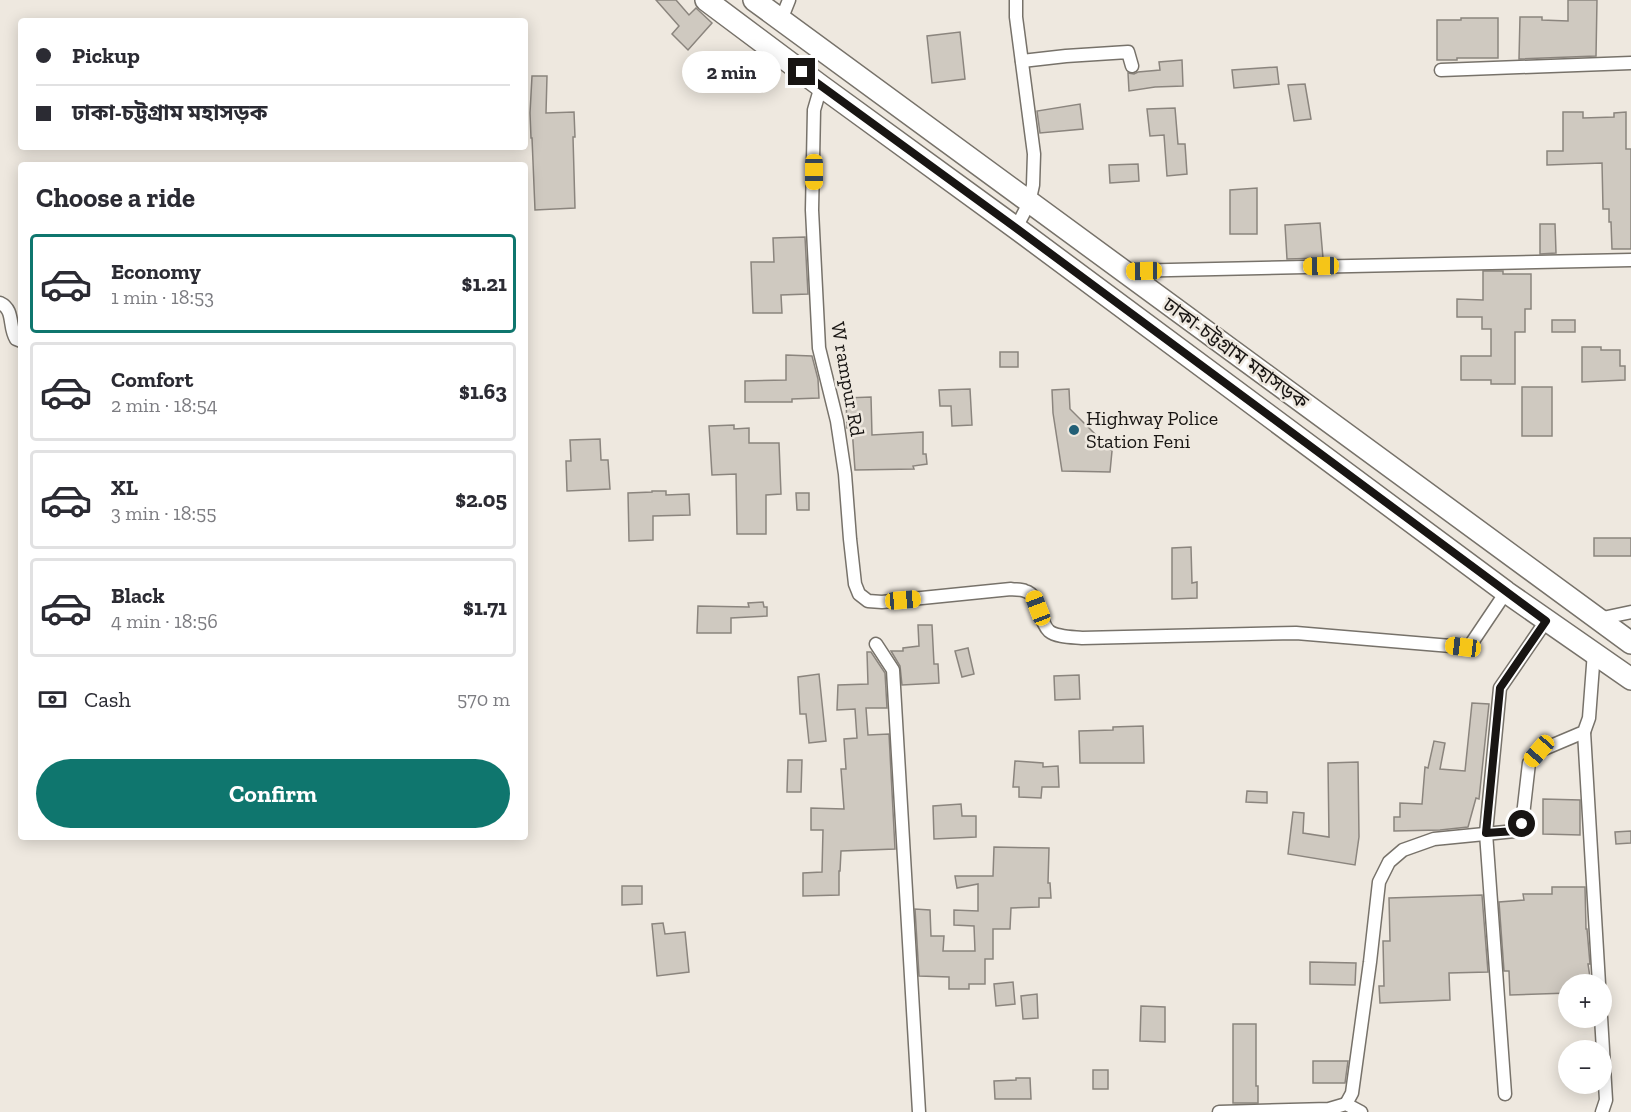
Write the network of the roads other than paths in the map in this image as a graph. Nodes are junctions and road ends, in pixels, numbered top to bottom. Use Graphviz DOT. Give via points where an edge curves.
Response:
graph roads {
  1 [pos="706,0"];
  2 [pos="754,0"];
  3 [pos="789,0"];
  4 [pos="1016,0"];
  5 [pos="781,20"];
  6 [pos="1022,61"];
  7 [pos="1631,63"];
  8 [pos="1132,66"];
  9 [pos="1441,70"];
  10 [pos="821,86"];
  11 [pos="1029,203"];
  12 [pos="1016,228"];
  13 [pos="1631,260"];
  14 [pos="1124,271"];
  15 [pos="0,303"];
  16 [pos="18,340"];
  17 [pos="1506,592"];
  18 [pos="1631,612"];
  19 [pos="1598,619"];
  20 [pos="1546,621"];
  21 [pos="1631,643"];
  22 [pos="876,644"];
  23 [pos="1594,652"];
  24 [pos="1631,679"];
  25 [pos="1584,732"];
  26 [pos="1486,833"];
  27 [pos="1598,974"];
  28 [pos="1602,1028"];
  29 [pos="1505,1094"];
  30 [pos="1346,1104"];
  31 [pos="919,1112"];
  32 [pos="1219,1112"];
  33 [pos="1361,1112"];
  34 [pos="1602,1112"];
  1 -- 10 [label="highway, ঢাকা-চট্টগ্রাম মহাসড়ক"];
  2 -- 5 [label="highway, ঢাকা-চট্টগ্রাম মহাসড়ক"];
  3 -- 5 [label="street"];
  4 -- 6 [label="street"];
  5 -- 11 [label="highway, ঢাকা-চট্টগ্রাম মহাসড়ক"];
  6 -- 8 [label="street" via="1128,52"];
  6 -- 11 [label="street" via="1034,154"];
  7 -- 9 [label="street"];
  10 -- 12 [label="highway, ঢাকা-চট্টগ্রাম মহাসড়ক"];
  10 -- 17 [label="street, W rampur Rd" via="814,110 812,210 819,348 837,421 855,584 868,601 1019,590 1034,597 1049,631 1082,638 1296,633 1468,647"];
  11 -- 12 [label="street"];
  11 -- 14 [label="highway, ঢাকা-চট্টগ্রাম মহাসড়ক"];
  12 -- 17 [label="highway, ঢাকা-চট্টগ্রাম মহাসড়ক"];
  13 -- 14 [label="street"];
  14 -- 19 [label="highway, ঢাকা-চট্টগ্রাম মহাসড়ক"];
  15 -- 16 [label="street" via="10,314 11,332"];
  17 -- 20 [label="highway, ঢাকা-চট্টগ্রাম মহাসড়ক"];
  18 -- 19 [label="street"];
  19 -- 21 [label="highway, ঢাকা-চট্টগ্রাম মহাসড়ক"];
  20 -- 23 [label="highway, ঢাকা-চট্টগ্রাম মহাসড়ক"];
  20 -- 26 [label="street" via="1500,688"];
  22 -- 31 [label="street" via="893,670"];
  23 -- 24 [label="highway, ঢাকা-চট্টগ্রাম মহাসড়ক"];
  23 -- 25 [label="street" via="1589,718"];
  25 -- 26 [label="street" via="1539,751 1529,763 1522,824 1515,831"];
  25 -- 27 [label="street"];
  26 -- 29 [label="street"];
  26 -- 30 [label="street" via="1434,839 1403,850 1389,862 1379,882 1352,1093"];
  28 -- 34 [label="street" via="1606,1100"];
  30 -- 32 [label="street" via="1329,1109"];
  30 -- 33 [label="street"];
}
